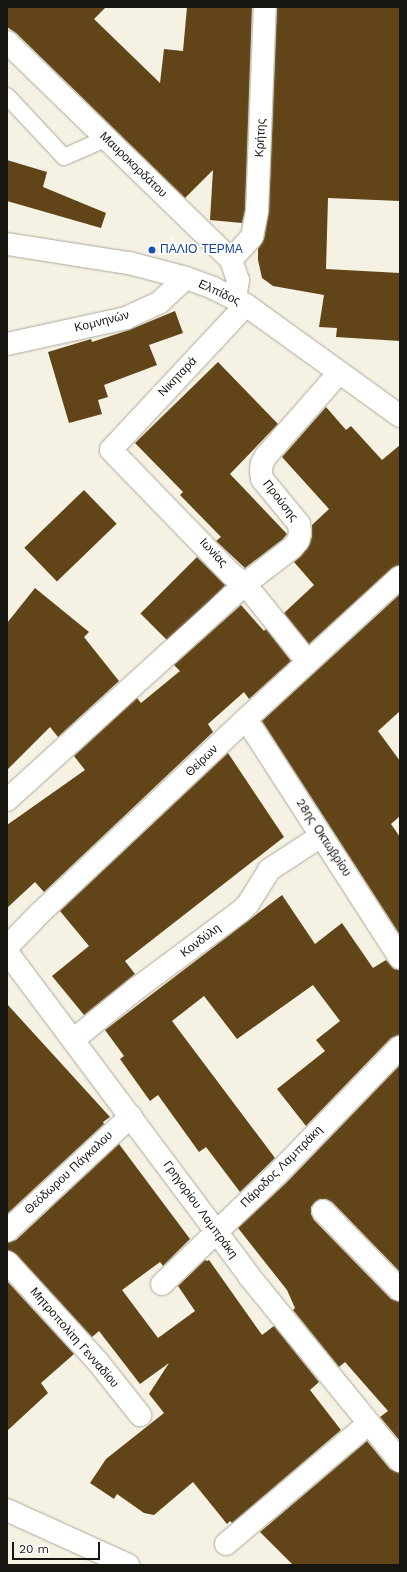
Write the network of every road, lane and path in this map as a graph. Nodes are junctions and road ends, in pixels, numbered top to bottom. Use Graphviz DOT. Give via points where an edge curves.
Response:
graph roads {
  1 [pos="265,7"];
  2 [pos="7,42"];
  3 [pos="7,96"];
  4 [pos="106,139"];
  5 [pos="7,244"];
  6 [pos="231,260"];
  7 [pos="186,278"];
  8 [pos="241,302"];
  9 [pos="7,344"];
  10 [pos="339,373"];
  11 [pos="400,416"];
  12 [pos="111,450"];
  13 [pos="400,577"];
  14 [pos="245,584"];
  15 [pos="308,662"];
  16 [pos="246,719"];
  17 [pos="7,800"];
  18 [pos="321,836"];
  19 [pos="7,948"];
  20 [pos="7,952"];
  21 [pos="400,958"];
  22 [pos="73,1040"];
  23 [pos="400,1047"];
  24 [pos="131,1116"];
  25 [pos="323,1211"];
  26 [pos="7,1231"];
  27 [pos="216,1232"];
  28 [pos="7,1262"];
  29 [pos="162,1284"];
  30 [pos="400,1290"];
  31 [pos="140,1415"];
  32 [pos="368,1424"];
  33 [pos="400,1462"];
  34 [pos="7,1510"];
  35 [pos="226,1544"];
  36 [pos="128,1565"];
  1 -- 6 [label="street, Κρήτης" via="257,211 252,237"];
  2 -- 4 [label="street, Μαυροκορδάτου"];
  3 -- 4 [label="lane" via="64,157"];
  4 -- 6 [label="street, Μαυροκορδάτου"];
  5 -- 7 [label="street, Ελπίδος" via="129,263"];
  6 -- 8 [label="street, Μαυροκορδάτου" via="238,280"];
  7 -- 8 [label="street, Ελπίδος"];
  7 -- 9 [label="street, Κομνηνών" via="160,302 126,318"];
  8 -- 10 [label="street, Ελπίδος"];
  8 -- 12 [label="street, Νικηταρά"];
  10 -- 11 [label="street, Ελπίδος"];
  10 -- 14 [label="street, Προύσης" via="262,463 262,479 299,524 300,533 292,548"];
  12 -- 14 [label="street, Ιωνίας" via="232,574"];
  13 -- 15 [label="street, Θείρων"];
  14 -- 15 [label="street, Ιωνίας"];
  14 -- 17 [label="street, Προύσης"];
  15 -- 16 [label="street, Θείρων"];
  16 -- 18 [label="street, 28ης Οκτωβρίου"];
  16 -- 19 [label="street, Θείρων" via="40,913"];
  18 -- 21 [label="street, 28ης Οκτωβρίου"];
  18 -- 22 [label="street, Κονδύλη" via="269,870 252,899 241,911 136,989"];
  20 -- 22 [label="street, Γρηγορίου Λαμπράκη"];
  22 -- 24 [label="street, Γρηγορίου Λαμπράκη"];
  23 -- 27 [label="street, Πάροδος Λαμπράκη" via="277,1174"];
  24 -- 26 [label="street, Θεόδωρου Πάγκαλου"];
  24 -- 27 [label="street, Γρηγορίου Λαμπράκη"];
  25 -- 30 [label="street"];
  27 -- 29 [label="street, Πάροδος Λαμπράκη"];
  27 -- 32 [label="street, Γρηγορίου Λαμπράκη"];
  28 -- 31 [label="street, Μητροπολίτη Γενναδίου" via="98,1362"];
  32 -- 33 [label="street, Γρηγορίου Λαμπράκη"];
  32 -- 35 [label="street"];
  34 -- 36 [label="street"];
}
